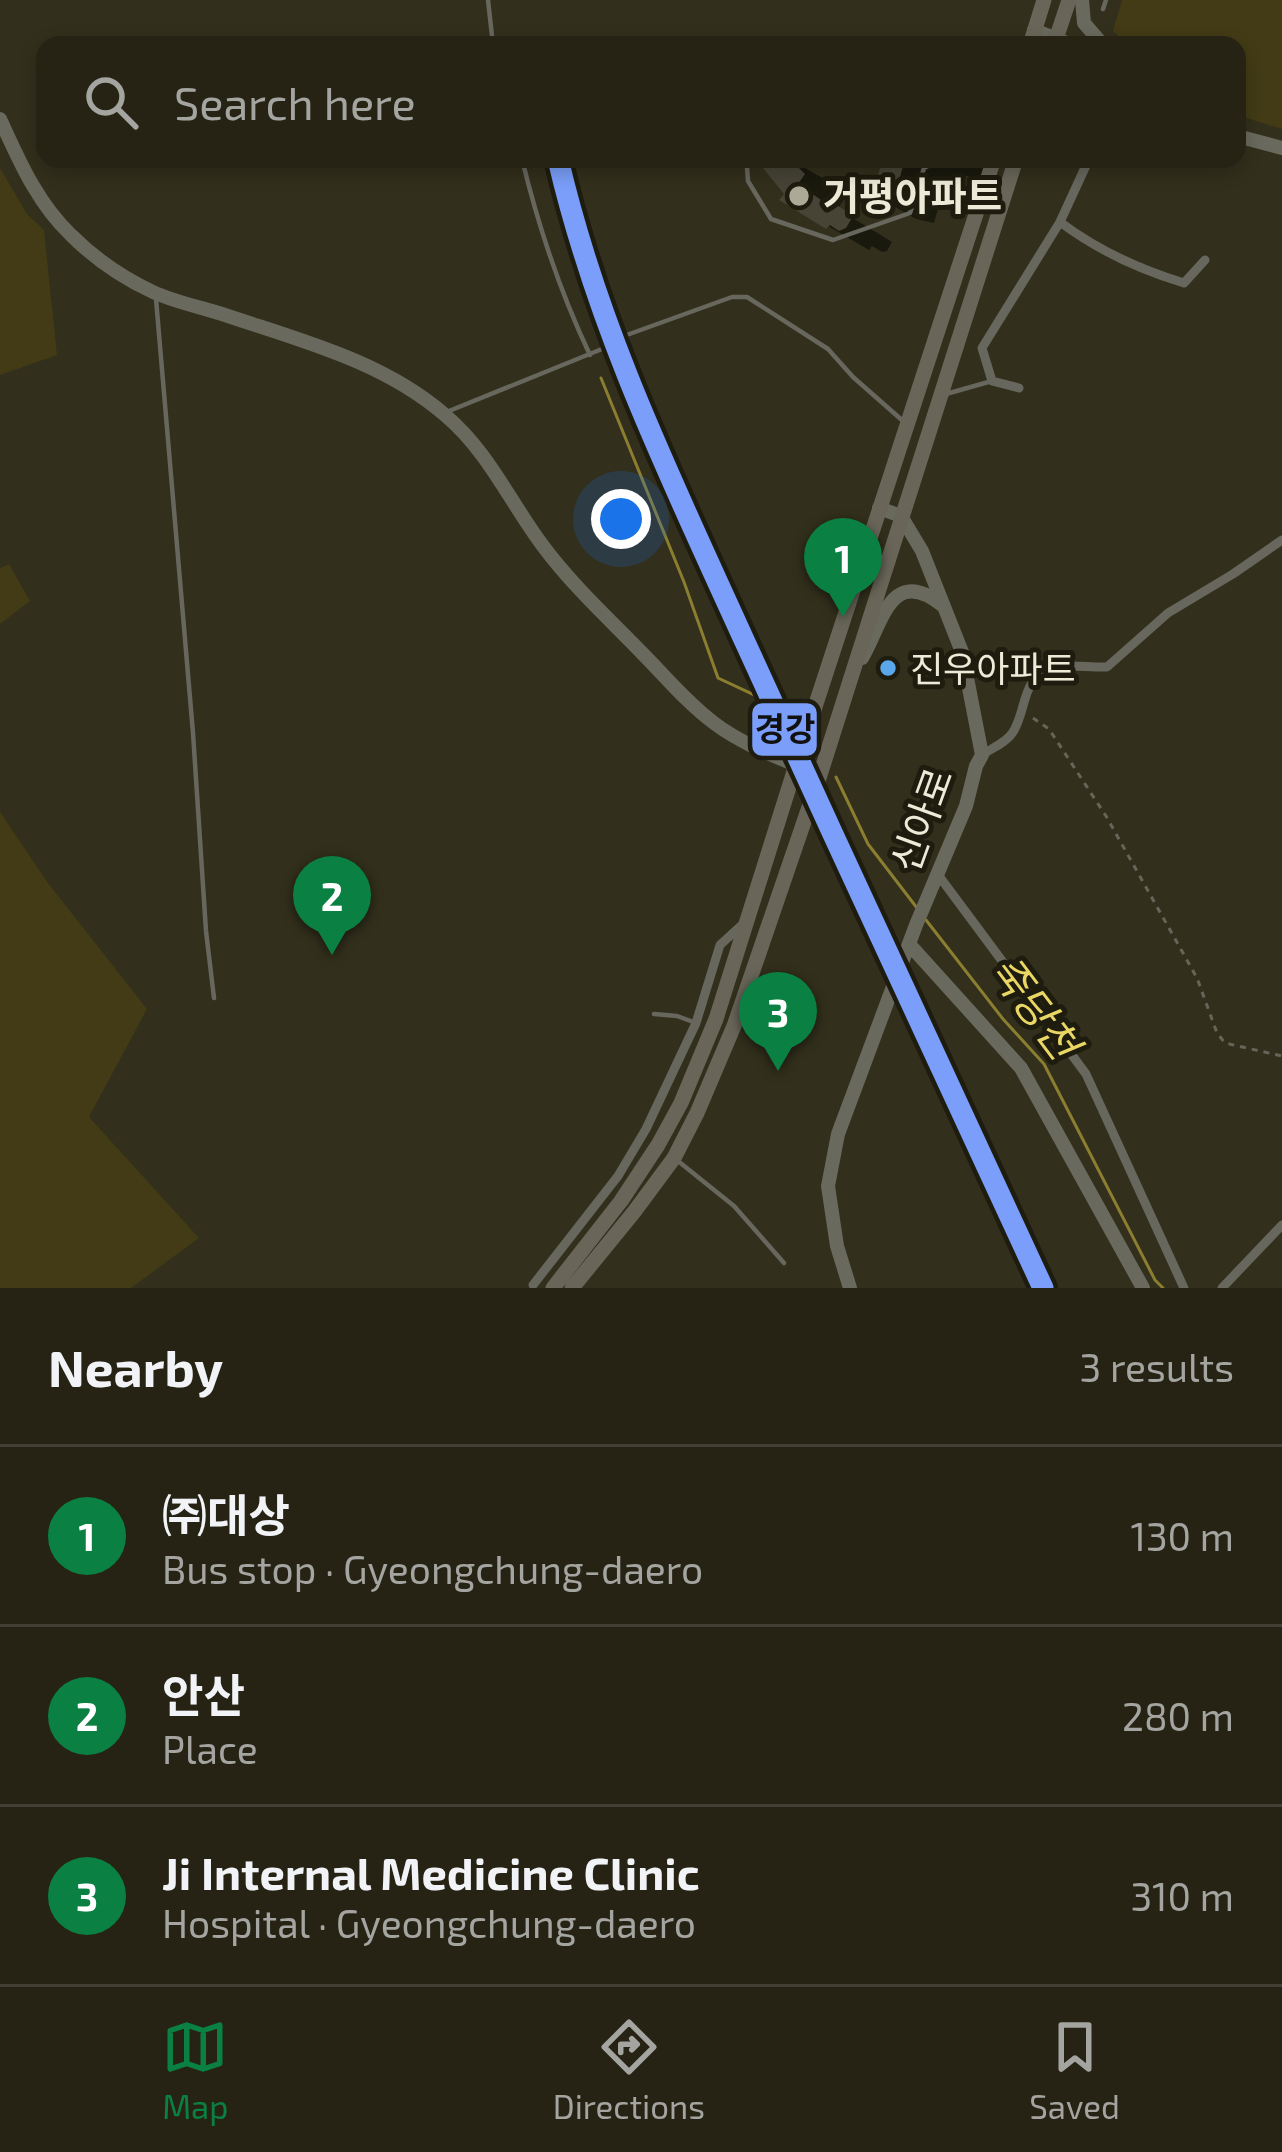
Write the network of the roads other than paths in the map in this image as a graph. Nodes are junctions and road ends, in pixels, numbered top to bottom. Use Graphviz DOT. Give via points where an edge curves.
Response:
graph roads {
  1 [pos="488,0"];
  2 [pos="1045,0"];
  3 [pos="1069,0"];
  4 [pos="1082,0"];
  5 [pos="1106,0"];
  6 [pos="1103,9"];
  7 [pos="492,36"];
  8 [pos="1033,36"];
  9 [pos="1062,36"];
  10 [pos="1096,36"];
  11 [pos="0,119"];
  12 [pos="1246,138"];
  13 [pos="1282,148"];
  14 [pos="524,168"];
  15 [pos="747,168"];
  16 [pos="924,168"];
  17 [pos="985,168"];
  18 [pos="1013,168"];
  19 [pos="1085,168"];
  20 [pos="1060,222"];
  21 [pos="1205,260"];
  22 [pos="155,293"];
  23 [pos="624,336"];
  24 [pos="959,340"];
  25 [pos="982,348"];
  26 [pos="602,349"];
  27 [pos="590,355"];
  28 [pos="992,381"];
  29 [pos="1019,388"];
  30 [pos="940,395"];
  31 [pos="444,413"];
  32 [pos="907,424"];
  33 [pos="879,508"];
  34 [pos="901,516"];
  35 [pos="1282,540"];
  36 [pos="945,607"];
  37 [pos="855,666"];
  38 [pos="982,755"];
  39 [pos="796,765"];
  40 [pos="820,775"];
  41 [pos="938,876"];
  42 [pos="748,919"];
  43 [pos="909,944"];
  44 [pos="214,998"];
  45 [pos="654,1014"];
  46 [pos="696,1023"];
  47 [pos="642,1135"];
  48 [pos="658,1145"];
  49 [pos="674,1158"];
  50 [pos="1282,1225"];
  51 [pos="784,1264"];
  52 [pos="533,1285"];
  53 [pos="553,1288"];
  54 [pos="572,1288"];
  55 [pos="850,1288"];
  56 [pos="1142,1288"];
  57 [pos="1184,1288"];
  58 [pos="1222,1288"];
  1 -- 7 [label="lane"];
  2 -- 8 [label="main road"];
  3 -- 9 [label="main road"];
  4 -- 10 [label="street"];
  5 -- 6 [label="lane"];
  11 -- 22 [label="street" via="28,178 69,234"];
  12 -- 13 [label="street"];
  14 -- 27 [label="lane"];
  15 -- 16 [label="lane" via="771,219 833,240 910,213"];
  17 -- 32 [label="main road"];
  18 -- 24 [label="main road"];
  19 -- 20 [label="street"];
  20 -- 21 [label="street" via="1184,283"];
  20 -- 25 [label="street"];
  22 -- 31 [label="street" via="353,360"];
  22 -- 44 [label="lane"];
  23 -- 32 [label="lane" via="747,297 828,349"];
  24 -- 25 [label="lane"];
  24 -- 30 [label="main road"];
  25 -- 28 [label="street"];
  26 -- 27 [label="lane"];
  27 -- 31 [label="lane"];
  28 -- 29 [label="street"];
  28 -- 30 [label="lane"];
  30 -- 34 [label="main road"];
  31 -- 39 [label="street" via="489,463 562,572 684,696 736,738"];
  32 -- 33 [label="main road"];
  33 -- 34 [label="street"];
  33 -- 39 [label="main road"];
  34 -- 36 [label="street, 신아로"];
  34 -- 37 [label="main road"];
  35 -- 38 [label="street" via="1168,613 1107,667 1042,672 1027,689 1012,735"];
  36 -- 37 [label="street" via="929,594 899,595"];
  36 -- 38 [label="street, 신아로" via="966,666"];
  37 -- 40 [label="main road"];
  38 -- 41 [label="street, 신아로"];
  39 -- 40 [label="street"];
  39 -- 42 [label="main road"];
  40 -- 49 [label="main road" via="734,1026"];
  41 -- 43 [label="street, 신아로"];
  41 -- 57 [label="street" via="1086,1074"];
  42 -- 46 [label="street" via="720,945"];
  42 -- 48 [label="main road" via="716,1019"];
  43 -- 55 [label="street, 신아로" via="832,1160 831,1214"];
  43 -- 56 [label="street" via="1022,1068"];
  45 -- 46 [label="lane"];
  46 -- 47 [label="street"];
  47 -- 48 [label="street"];
  47 -- 52 [label="street"];
  48 -- 49 [label="street"];
  48 -- 53 [label="main road"];
  49 -- 51 [label="lane" via="734,1206"];
  49 -- 54 [label="main road"];
  50 -- 58 [label="street"];
}
